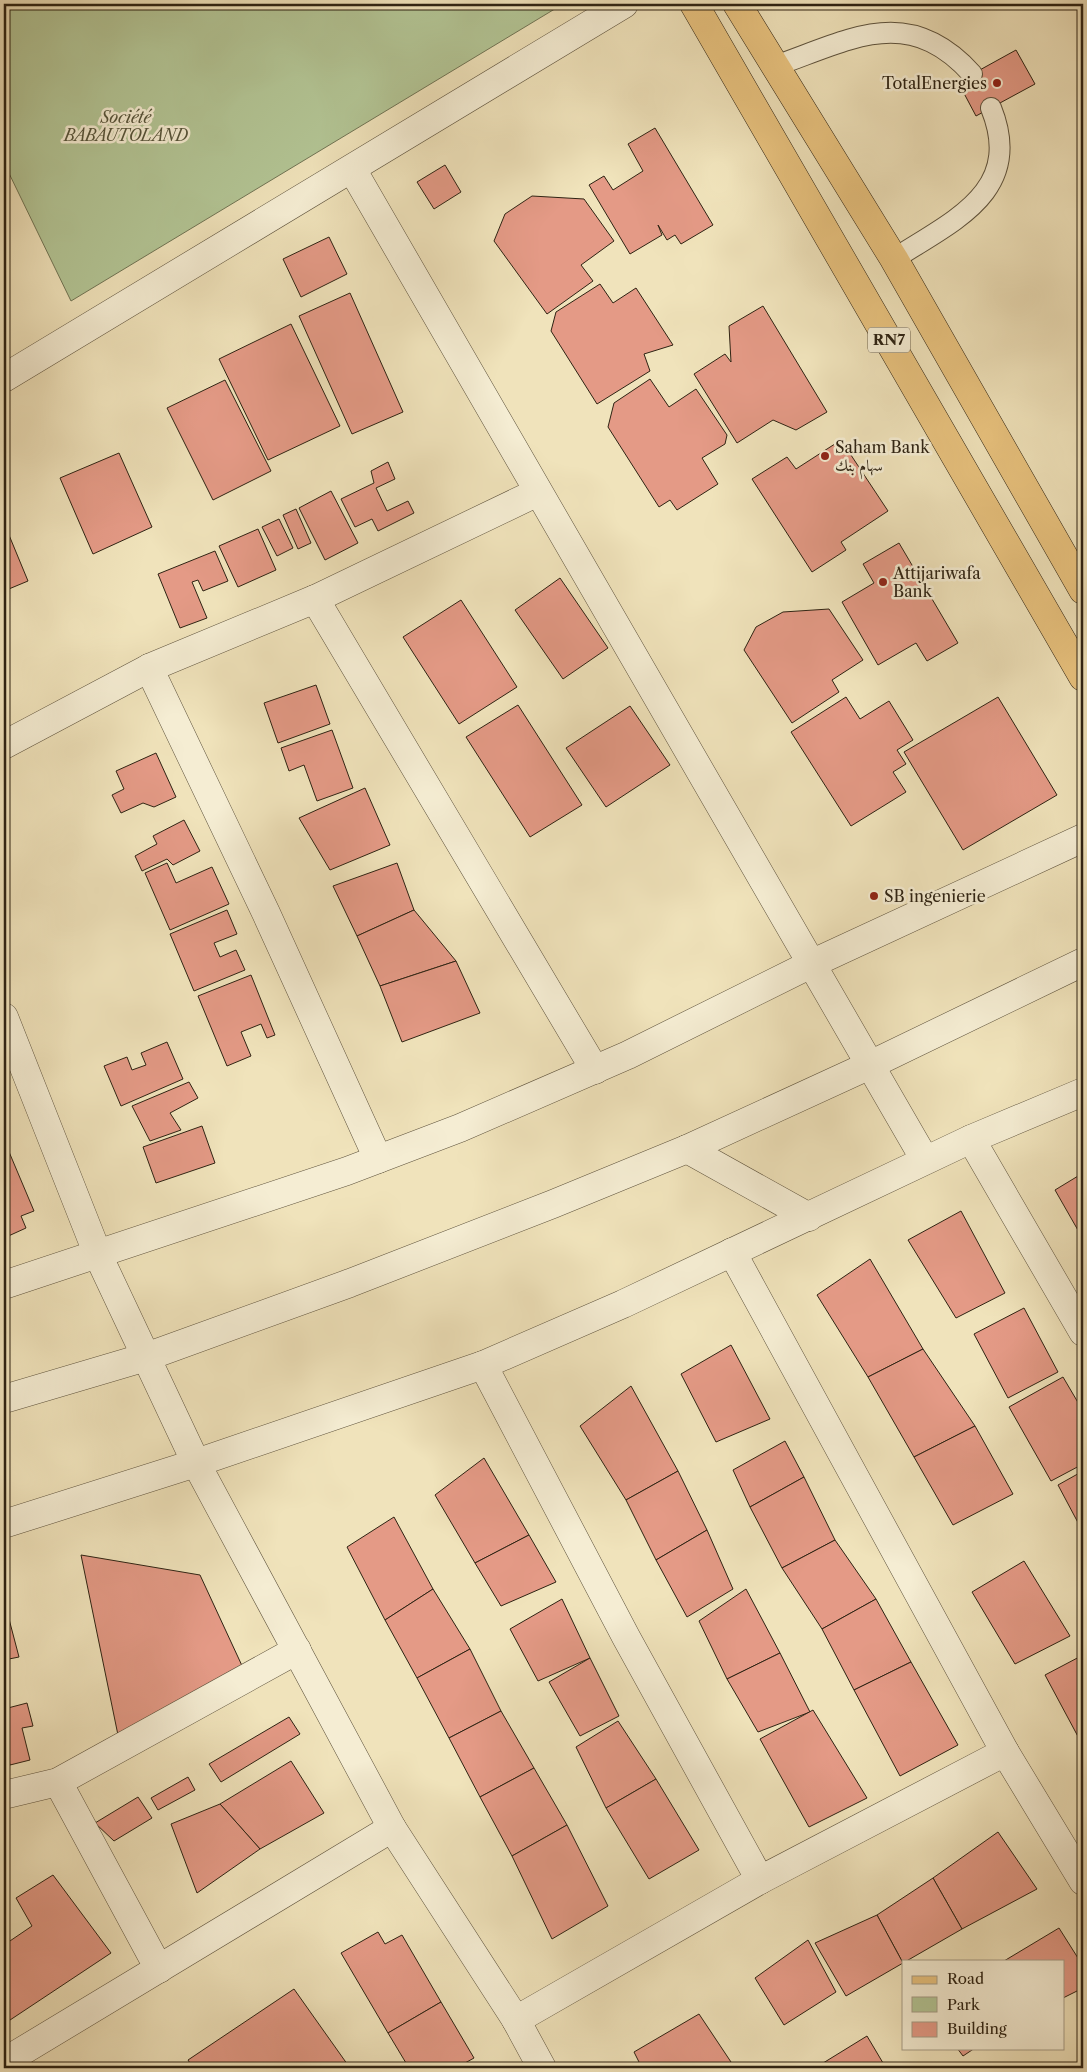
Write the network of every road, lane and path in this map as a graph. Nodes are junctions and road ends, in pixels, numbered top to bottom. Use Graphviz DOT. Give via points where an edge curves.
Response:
graph roads {
  1 [pos="624,4"];
  2 [pos="694,4"];
  3 [pos="737,4"];
  4 [pos="775,66"];
  5 [pos="972,74"];
  6 [pos="991,108"];
  7 [pos="352,169"];
  8 [pos="894,259"];
  9 [pos="4,378"];
  10 [pos="538,492"];
  11 [pos="1083,590"];
  12 [pos="315,599"];
  13 [pos="150,668"];
  14 [pos="1083,677"];
  15 [pos="4,746"];
  16 [pos="1083,838"];
  17 [pos="1083,962"];
  18 [pos="811,964"];
  19 [pos="4,1016"];
  20 [pos="870,1065"];
  21 [pos="594,1070"];
  22 [pos="1083,1092"];
  23 [pos="971,1139"];
  24 [pos="687,1149"];
  25 [pos="378,1159"];
  26 [pos="925,1160"];
  27 [pos="809,1217"];
  28 [pos="732,1252"];
  29 [pos="98,1256"];
  30 [pos="4,1286"];
  31 [pos="1083,1332"];
  32 [pos="146,1356"];
  33 [pos="483,1365"];
  34 [pos="4,1399"];
  35 [pos="196,1463"];
  36 [pos="4,1524"];
  37 [pos="297,1650"];
  38 [pos="1005,1752"];
  39 [pos="58,1782"];
  40 [pos="4,1795"];
  41 [pos="392,1828"];
  42 [pos="760,1880"];
  43 [pos="1083,1881"];
  44 [pos="159,1968"];
  45 [pos="516,2020"];
  46 [pos="4,2062"];
  47 [pos="542,2068"];
  1 -- 7 [label="street"];
  2 -- 14 [label="main road, RN7"];
  3 -- 4 [label="main road, RN7"];
  4 -- 5 [label="lane" via="864,35 884,32 904,33 930,41 958,59"];
  4 -- 8 [label="main road, RN7"];
  6 -- 8 [label="lane" via="998,126 1000,146 998,166 991,184 964,213"];
  7 -- 9 [label="street"];
  7 -- 10 [label="street"];
  8 -- 11 [label="main road, RN7"];
  10 -- 12 [label="street"];
  10 -- 18 [label="street"];
  12 -- 13 [label="street"];
  12 -- 21 [label="street"];
  13 -- 15 [label="street"];
  13 -- 25 [label="street"];
  16 -- 18 [label="street"];
  17 -- 20 [label="street"];
  18 -- 20 [label="street"];
  18 -- 21 [label="street"];
  19 -- 29 [label="street"];
  20 -- 24 [label="street"];
  20 -- 26 [label="street"];
  21 -- 25 [label="street" via="460,1128"];
  22 -- 23 [label="street"];
  23 -- 26 [label="street"];
  23 -- 31 [label="street"];
  24 -- 27 [label="street"];
  24 -- 32 [label="street" via="350,1283"];
  25 -- 29 [label="street"];
  26 -- 27 [label="street"];
  27 -- 28 [label="street"];
  28 -- 33 [label="street"];
  28 -- 38 [label="street"];
  29 -- 30 [label="street"];
  29 -- 32 [label="street"];
  32 -- 34 [label="street"];
  32 -- 35 [label="street"];
  33 -- 35 [label="street"];
  33 -- 42 [label="street" via="626,1637"];
  35 -- 36 [label="street"];
  35 -- 37 [label="street"];
  37 -- 39 [label="street"];
  37 -- 41 [label="street"];
  38 -- 42 [label="street"];
  38 -- 43 [label="street"];
  39 -- 40 [label="street"];
  39 -- 44 [label="street"];
  41 -- 44 [label="street"];
  41 -- 45 [label="street"];
  42 -- 45 [label="street"];
  44 -- 46 [label="street"];
  45 -- 47 [label="street"];
}
